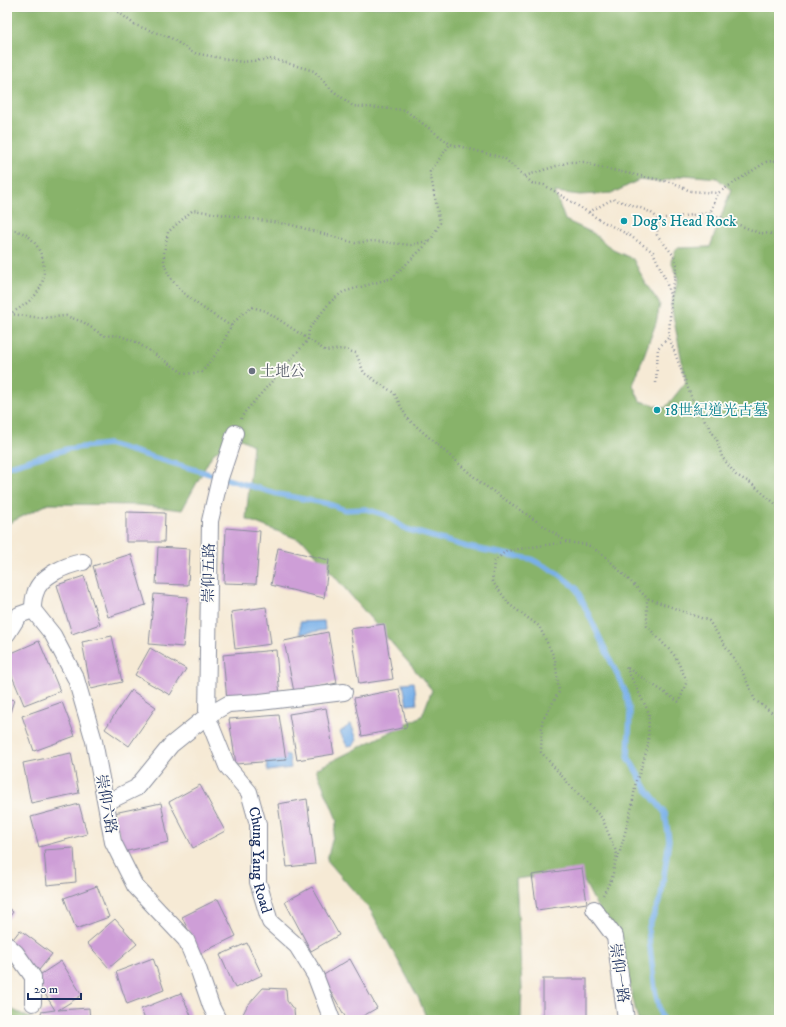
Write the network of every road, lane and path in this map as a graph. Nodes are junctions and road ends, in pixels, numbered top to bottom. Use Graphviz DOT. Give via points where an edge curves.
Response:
graph roads {
  1 [pos="112,7"];
  2 [pos="450,144"];
  3 [pos="779,160"];
  4 [pos="524,177"];
  5 [pos="718,193"];
  6 [pos="589,212"];
  7 [pos="710,214"];
  8 [pos="658,219"];
  9 [pos="7,228"];
  10 [pos="779,234"];
  11 [pos="431,240"];
  12 [pos="671,298"];
  13 [pos="8,315"];
  14 [pos="231,326"];
  15 [pos="669,337"];
  16 [pos="308,340"];
  17 [pos="656,383"];
  18 [pos="235,433"];
  19 [pos="779,507"];
  20 [pos="567,542"];
  21 [pos="83,562"];
  22 [pos="647,598"];
  23 [pos="33,610"];
  24 [pos="7,634"];
  25 [pos="344,692"];
  26 [pos="207,716"];
  27 [pos="779,718"];
  28 [pos="107,802"];
  29 [pos="612,878"];
  30 [pos="594,910"];
  31 [pos="7,945"];
  32 [pos="33,1002"];
  33 [pos="218,1020"];
  34 [pos="332,1020"];
  35 [pos="626,1020"];
  1 -- 2 [label="path" via="135,25 171,38 194,53 242,62 273,59 314,71 332,90 353,106 405,110"];
  2 -- 4 [label="path" via="504,158"];
  2 -- 11 [label="path" via="430,172 440,223"];
  3 -- 5 [label="path" via="766,162"];
  4 -- 5 [label="path" via="569,162 584,162 674,183 690,191"];
  4 -- 6 [label="path" via="532,183 544,185"];
  5 -- 7 [label="path"];
  6 -- 8 [label="path" via="613,199 654,214"];
  6 -- 12 [label="path" via="653,252"];
  7 -- 8 [label="path"];
  7 -- 10 [label="path" via="759,233"];
  8 -- 12 [label="path" via="657,235 674,256 677,265"];
  9 -- 13 [label="path" via="25,234 41,252 44,266 40,288 25,305"];
  11 -- 14 [label="path" via="411,245 355,242 292,225 193,210 168,232 164,260 173,282 194,302"];
  11 -- 16 [label="path" via="392,278 343,292 330,302 310,329"];
  12 -- 15 [label="path"];
  13 -- 14 [label="path" via="42,318 66,316 84,322 104,336 118,335 136,342 185,374 202,372 220,349"];
  14 -- 16 [label="path" via="252,307 266,311"];
  15 -- 17 [label="path" via="658,348"];
  15 -- 19 [label="path" via="692,399 717,440 722,457 736,475 751,483"];
  16 -- 18 [label="path" via="244,413"];
  16 -- 20 [label="path" via="326,351 342,349 356,353 364,373 394,393 407,418 438,446 481,483"];
  18 -- 26 [label="street, 崇仰五路" via="220,478 210,521"];
  20 -- 22 [label="path" via="588,545 605,556"];
  20 -- 29 [label="path" via="506,551 494,562 492,581 510,605 538,626 555,659 559,692 542,721 541,752 566,782 602,818 617,854"];
  21 -- 23 [label="street" via="49,574 35,593"];
  22 -- 27 [label="path" via="709,620 742,671 754,700"];
  22 -- 29 [label="path" via="647,626 675,656 687,681 679,702 626,667 649,713 648,746 636,781 632,806"];
  23 -- 24 [label="street" via="18,615"];
  23 -- 28 [label="street, 崇仰六路" via="53,635 76,679 94,741"];
  25 -- 26 [label="street" via="267,702 228,704"];
  26 -- 28 [label="street" via="171,745 136,788"];
  26 -- 34 [label="street, Chung Yang Road" via="227,766 249,792 258,824 258,882 270,922 297,946 311,969"];
  28 -- 33 [label="street, 崇仰六路" via="113,842 135,886 186,940"];
  29 -- 30 [label="path"];
  30 -- 35 [label="street, 崇仰一路" via="615,938"];
  31 -- 32 [label="street" via="33,977"];
}
